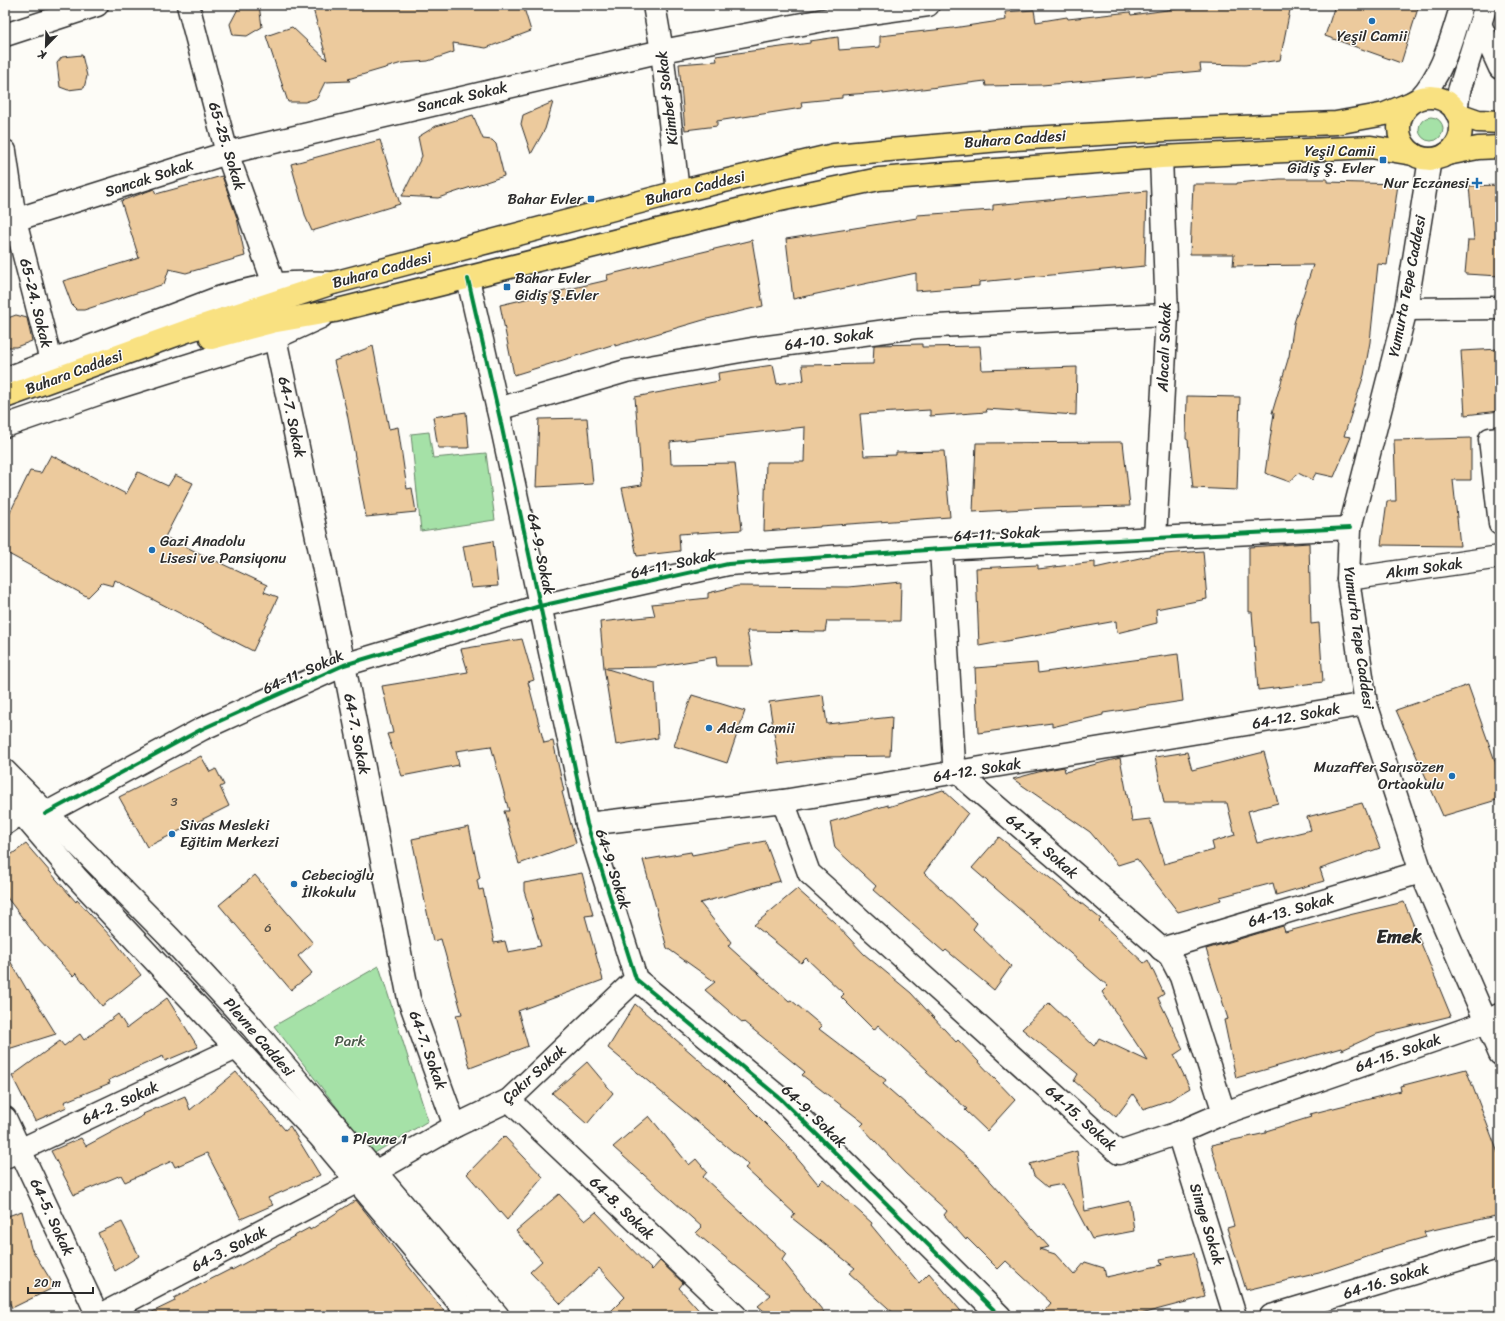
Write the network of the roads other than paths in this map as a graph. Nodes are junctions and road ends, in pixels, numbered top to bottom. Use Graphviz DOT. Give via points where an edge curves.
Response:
graph roads {
  1 [pos="97,5"];
  2 [pos="188,5"];
  3 [pos="654,5"];
  4 [pos="928,5"];
  5 [pos="1462,5"];
  6 [pos="833,11"];
  7 [pos="1483,14"];
  8 [pos="5,35"];
  9 [pos="662,51"];
  10 [pos="1500,68"];
  11 [pos="1415,101"];
  12 [pos="1457,113"];
  13 [pos="1500,122"];
  14 [pos="1500,147"];
  15 [pos="5,151"];
  16 [pos="227,152"];
  17 [pos="1430,156"];
  18 [pos="1161,157"];
  19 [pos="678,192"];
  20 [pos="10,222"];
  21 [pos="468,279"];
  22 [pos="333,283"];
  23 [pos="274,284"];
  24 [pos="1500,308"];
  25 [pos="1406,309"];
  26 [pos="334,311"];
  27 [pos="1167,315"];
  28 [pos="275,338"];
  29 [pos="51,361"];
  30 [pos="5,379"];
  31 [pos="5,397"];
  32 [pos="5,408"];
  33 [pos="498,409"];
  34 [pos="5,426"];
  35 [pos="1500,438"];
  36 [pos="1500,524"];
  37 [pos="1350,528"];
  38 [pos="1155,538"];
  39 [pos="941,549"];
  40 [pos="1500,556"];
  41 [pos="1348,579"];
  42 [pos="540,606"];
  43 [pos="344,665"];
  44 [pos="1366,704"];
  45 [pos="5,771"];
  46 [pos="961,773"];
  47 [pos="5,794"];
  48 [pos="783,801"];
  49 [pos="27,814"];
  50 [pos="586,824"];
  51 [pos="1421,872"];
  52 [pos="1161,949"];
  53 [pos="636,979"];
  54 [pos="1493,1018"];
  55 [pos="236,1048"];
  56 [pos="1500,1054"];
  57 [pos="509,1100"];
  58 [pos="1224,1113"];
  59 [pos="5,1118"];
  60 [pos="455,1126"];
  61 [pos="1178,1133"];
  62 [pos="13,1153"];
  63 [pos="367,1176"];
  64 [pos="1500,1247"];
  65 [pos="99,1316"];
  66 [pos="470,1316"];
  67 [pos="498,1316"];
  68 [pos="736,1316"];
  69 [pos="1000,1316"];
  70 [pos="1235,1316"];
  71 [pos="1271,1316"];
  1 -- 8 [label="street"];
  2 -- 16 [label="street, 65-25. Sokak"];
  3 -- 9 [label="street, Kümbet Sokak"];
  4 -- 6 [label="street, Sancak Sokak"];
  5 -- 11 [label="street" via="1440,71 1433,83"];
  6 -- 9 [label="street, Sancak Sokak"];
  7 -- 10 [label="street"];
  7 -- 12 [label="street" via="1459,91"];
  9 -- 16 [label="street, Sancak Sokak"];
  9 -- 19 [label="street, Kümbet Sokak"];
  11 -- 12 [label="main road" via="1432,97 1443,100"];
  11 -- 17 [label="main road" via="1402,115 1399,127 1401,140"];
  11 -- 19 [label="main road, Buhara Caddesi" via="1385,114 1336,123 1135,132 862,151 834,155"];
  12 -- 13 [label="main road" via="1478,121"];
  12 -- 17 [label="main road" via="1461,123 1461,134 1456,146"];
  14 -- 17 [label="main road, Buhara Caddesi"];
  15 -- 20 [label="street, 65-24. Sokak"];
  16 -- 20 [label="street, Sancak Sokak"];
  16 -- 23 [label="street, 65-25. Sokak"];
  17 -- 18 [label="main road, Buhara Caddesi" via="1371,147"];
  17 -- 25 [label="street, Yumurta Tepe Caddesi"];
  18 -- 21 [label="main road, Buhara Caddesi" via="872,180 770,202"];
  18 -- 27 [label="street, Alacalı Sokak"];
  19 -- 22 [label="main road, Buhara Caddesi"];
  20 -- 29 [label="street, 65-24. Sokak"];
  21 -- 26 [label="main road, Buhara Caddesi"];
  21 -- 33 [label="street, 64-9. Sokak"];
  22 -- 23 [label="street"];
  22 -- 31 [label="main road, Buhara Caddesi" via="187,331"];
  23 -- 29 [label="street" via="218,298"];
  24 -- 25 [label="street"];
  25 -- 37 [label="street, Yumurta Tepe Caddesi"];
  26 -- 28 [label="street"];
  26 -- 32 [label="main road, Buhara Caddesi" via="272,322 187,344"];
  27 -- 33 [label="street, 64-10. Sokak" via="916,327 768,347 626,371"];
  27 -- 38 [label="street, Alacalı Sokak"];
  28 -- 34 [label="street"];
  28 -- 43 [label="street, 64-7. Sokak"];
  29 -- 30 [label="street"];
  33 -- 42 [label="street, 64-9. Sokak"];
  35 -- 36 [label="street" via="1490,438"];
  37 -- 38 [label="street, 64-11. Sokak"];
  37 -- 41 [label="street, Yumurta Tepe Caddesi"];
  38 -- 39 [label="street, 64-11. Sokak"];
  39 -- 42 [label="street, 64-11. Sokak" via="728,564"];
  39 -- 46 [label="street, 64-14. Sokak" via="954,763"];
  40 -- 41 [label="street, Akım Sokak"];
  41 -- 44 [label="street, Yumurta Tepe Caddesi"];
  42 -- 43 [label="street, 64-11. Sokak"];
  42 -- 50 [label="street, 64-9. Sokak"];
  43 -- 49 [label="street, 64-11. Sokak" via="202,729"];
  43 -- 60 [label="street, 64-7. Sokak" via="409,999"];
  44 -- 46 [label="street, 64-12. Sokak"];
  44 -- 51 [label="street, Yumurta Tepe Caddesi"];
  45 -- 49 [label="street, Plevne Caddesi"];
  46 -- 48 [label="street, 64-12. Sokak"];
  46 -- 52 [label="street, 64-14. Sokak" via="967,781"];
  47 -- 49 [label="street, Plevne Caddesi"];
  48 -- 50 [label="street, 64-12. Sokak"];
  48 -- 61 [label="street, 64-15. Sokak" via="809,873 1119,1153"];
  49 -- 55 [label="street, Plevne Caddesi" via="76,877"];
  49 -- 63 [label="street, Plevne Caddesi" via="174,943 252,1027 345,1139"];
  50 -- 53 [label="street, 64-9. Sokak"];
  51 -- 52 [label="street, 64-13. Sokak"];
  51 -- 54 [label="street, Yumurta Tepe Caddesi"];
  52 -- 58 [label="street, 64-14. Sokak" via="1170,956 1181,977"];
  53 -- 57 [label="street, Çakır Sokak"];
  53 -- 69 [label="street, 64-9. Sokak" via="781,1099"];
  54 -- 56 [label="street, Yumurta Tepe Caddesi"];
  54 -- 58 [label="street, 64-15. Sokak"];
  55 -- 62 [label="street, 64-2. Sokak"];
  55 -- 63 [label="street, Plevne Caddesi" via="319,1136"];
  57 -- 60 [label="street, Çakır Sokak"];
  57 -- 68 [label="street, 64-8. Sokak"];
  58 -- 61 [label="street, 64-15. Sokak"];
  59 -- 62 [label="street, 64-5. Sokak"];
  60 -- 63 [label="street, Çakır Sokak"];
  61 -- 70 [label="street, Simge Sokak"];
  62 -- 65 [label="street, 64-5. Sokak"];
  63 -- 65 [label="street, 64-3. Sokak"];
  63 -- 66 [label="street, Plevne Caddesi"];
  63 -- 67 [label="street, Plevne Caddesi"];
  64 -- 71 [label="street, 64-16. Sokak"];
}
